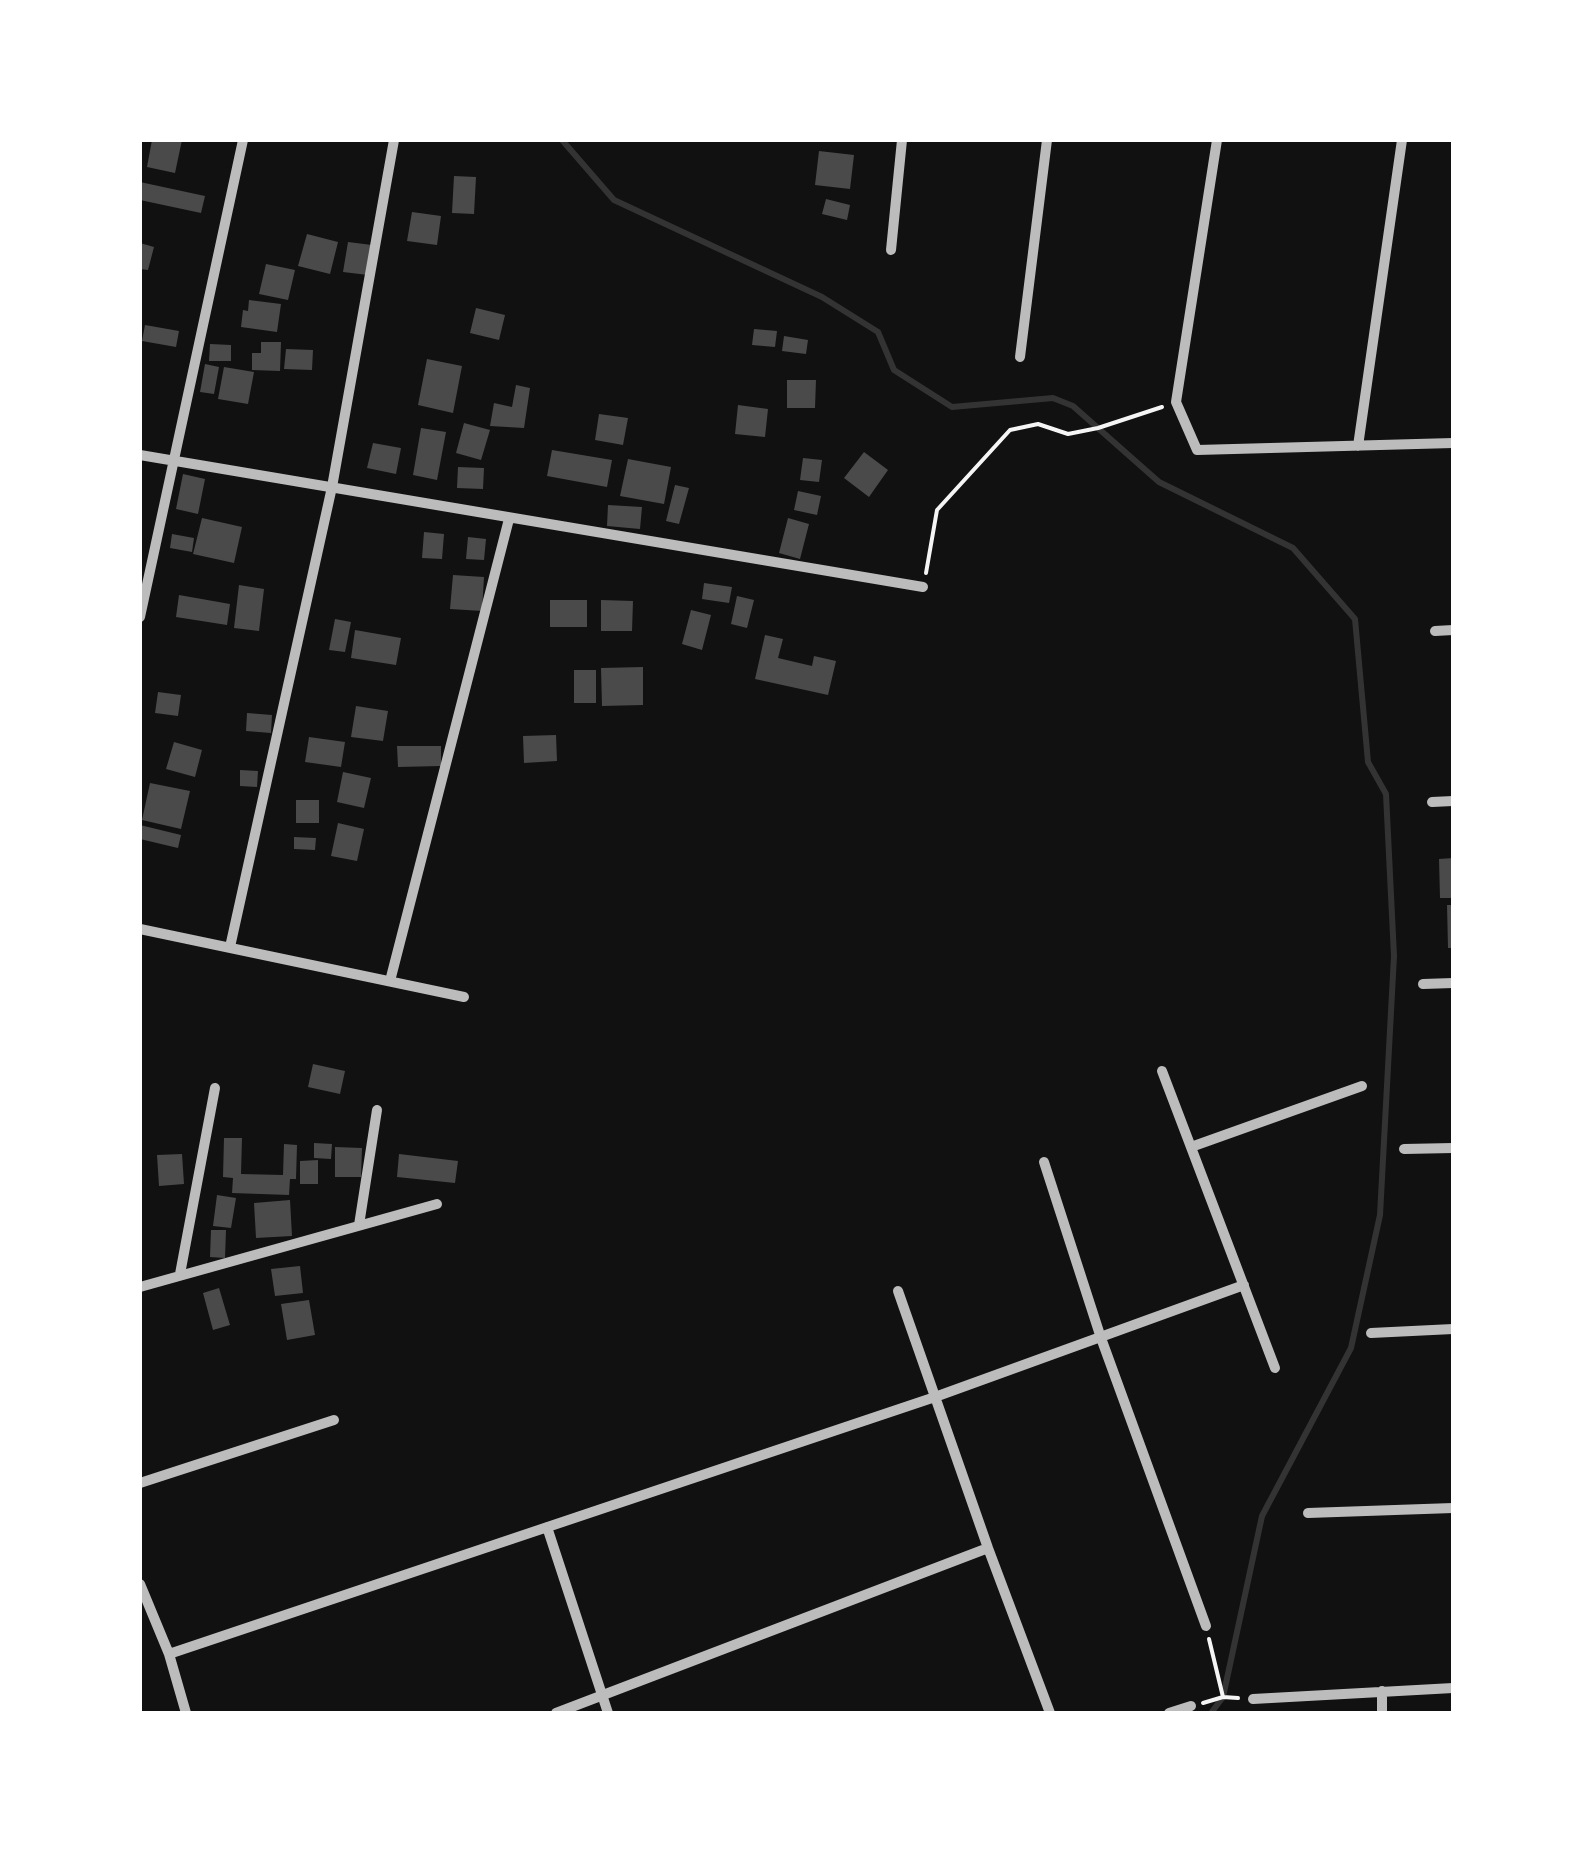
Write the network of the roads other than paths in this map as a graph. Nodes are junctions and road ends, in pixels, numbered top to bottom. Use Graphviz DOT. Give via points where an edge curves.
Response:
graph roads {
  1 [pos="244,140"];
  2 [pos="394,140"];
  3 [pos="902,140"];
  4 [pos="1047,140"];
  5 [pos="1218,140"];
  6 [pos="1402,140"];
  7 [pos="891,250"];
  8 [pos="1020,358"];
  9 [pos="1453,443"];
  10 [pos="1358,446"];
  11 [pos="140,455"];
  12 [pos="172,462"];
  13 [pos="332,487"];
  14 [pos="509,519"];
  15 [pos="923,587"];
  16 [pos="140,616"];
  17 [pos="1453,630"];
  18 [pos="1435,632"];
  19 [pos="1453,801"];
  20 [pos="1432,802"];
  21 [pos="140,930"];
  22 [pos="230,947"];
  23 [pos="390,981"];
  24 [pos="1423,984"];
  25 [pos="1453,984"];
  26 [pos="464,997"];
  27 [pos="1162,1071"];
  28 [pos="1362,1086"];
  29 [pos="214,1088"];
  30 [pos="378,1110"];
  31 [pos="1191,1147"];
  32 [pos="1453,1148"];
  33 [pos="1404,1149"];
  34 [pos="1044,1162"];
  35 [pos="436,1204"];
  36 [pos="360,1225"];
  37 [pos="180,1274"];
  38 [pos="1244,1286"];
  39 [pos="140,1287"];
  40 [pos="898,1291"];
  41 [pos="1453,1330"];
  42 [pos="1371,1333"];
  43 [pos="1101,1338"];
  44 [pos="1275,1368"];
  45 [pos="935,1397"];
  46 [pos="334,1420"];
  47 [pos="140,1482"];
  48 [pos="1453,1508"];
  49 [pos="1308,1513"];
  50 [pos="547,1528"];
  51 [pos="988,1548"];
  52 [pos="140,1584"];
  53 [pos="1206,1626"];
  54 [pos="169,1654"];
  55 [pos="1453,1688"];
  56 [pos="1382,1690"];
  57 [pos="603,1697"];
  58 [pos="1253,1699"];
  59 [pos="1191,1706"];
  60 [pos="186,1713"];
  61 [pos="556,1713"];
  62 [pos="608,1713"];
  63 [pos="1050,1713"];
  64 [pos="1168,1713"];
  65 [pos="1382,1713"];
  1 -- 12 [label="street"];
  2 -- 13 [label="street"];
  3 -- 7 [label="street"];
  4 -- 8 [label="street"];
  5 -- 10 [label="street" via="1176,402 1197,450"];
  6 -- 10 [label="street"];
  9 -- 10 [label="street"];
  11 -- 12 [label="street"];
  12 -- 13 [label="street"];
  12 -- 16 [label="street"];
  13 -- 14 [label="street"];
  13 -- 22 [label="street"];
  14 -- 15 [label="street"];
  14 -- 23 [label="street"];
  17 -- 18 [label="street"];
  19 -- 20 [label="street"];
  21 -- 22 [label="street"];
  22 -- 23 [label="street"];
  23 -- 26 [label="street"];
  24 -- 25 [label="street"];
  27 -- 31 [label="street"];
  28 -- 31 [label="street"];
  29 -- 37 [label="street"];
  30 -- 36 [label="street"];
  31 -- 38 [label="street"];
  32 -- 33 [label="street"];
  34 -- 43 [label="street"];
  35 -- 36 [label="street"];
  36 -- 37 [label="street"];
  37 -- 39 [label="street"];
  38 -- 43 [label="street"];
  38 -- 44 [label="street"];
  40 -- 45 [label="street"];
  41 -- 42 [label="street"];
  43 -- 45 [label="street"];
  43 -- 53 [label="street"];
  45 -- 50 [label="street"];
  45 -- 51 [label="street"];
  46 -- 47 [label="street"];
  48 -- 49 [label="street"];
  50 -- 54 [label="street"];
  50 -- 57 [label="street"];
  51 -- 57 [label="street"];
  51 -- 63 [label="street"];
  52 -- 54 [label="street"];
  54 -- 60 [label="street"];
  55 -- 56 [label="street"];
  56 -- 58 [label="street"];
  56 -- 65 [label="street"];
  57 -- 61 [label="street"];
  57 -- 62 [label="street"];
  59 -- 64 [label="street"];
}
